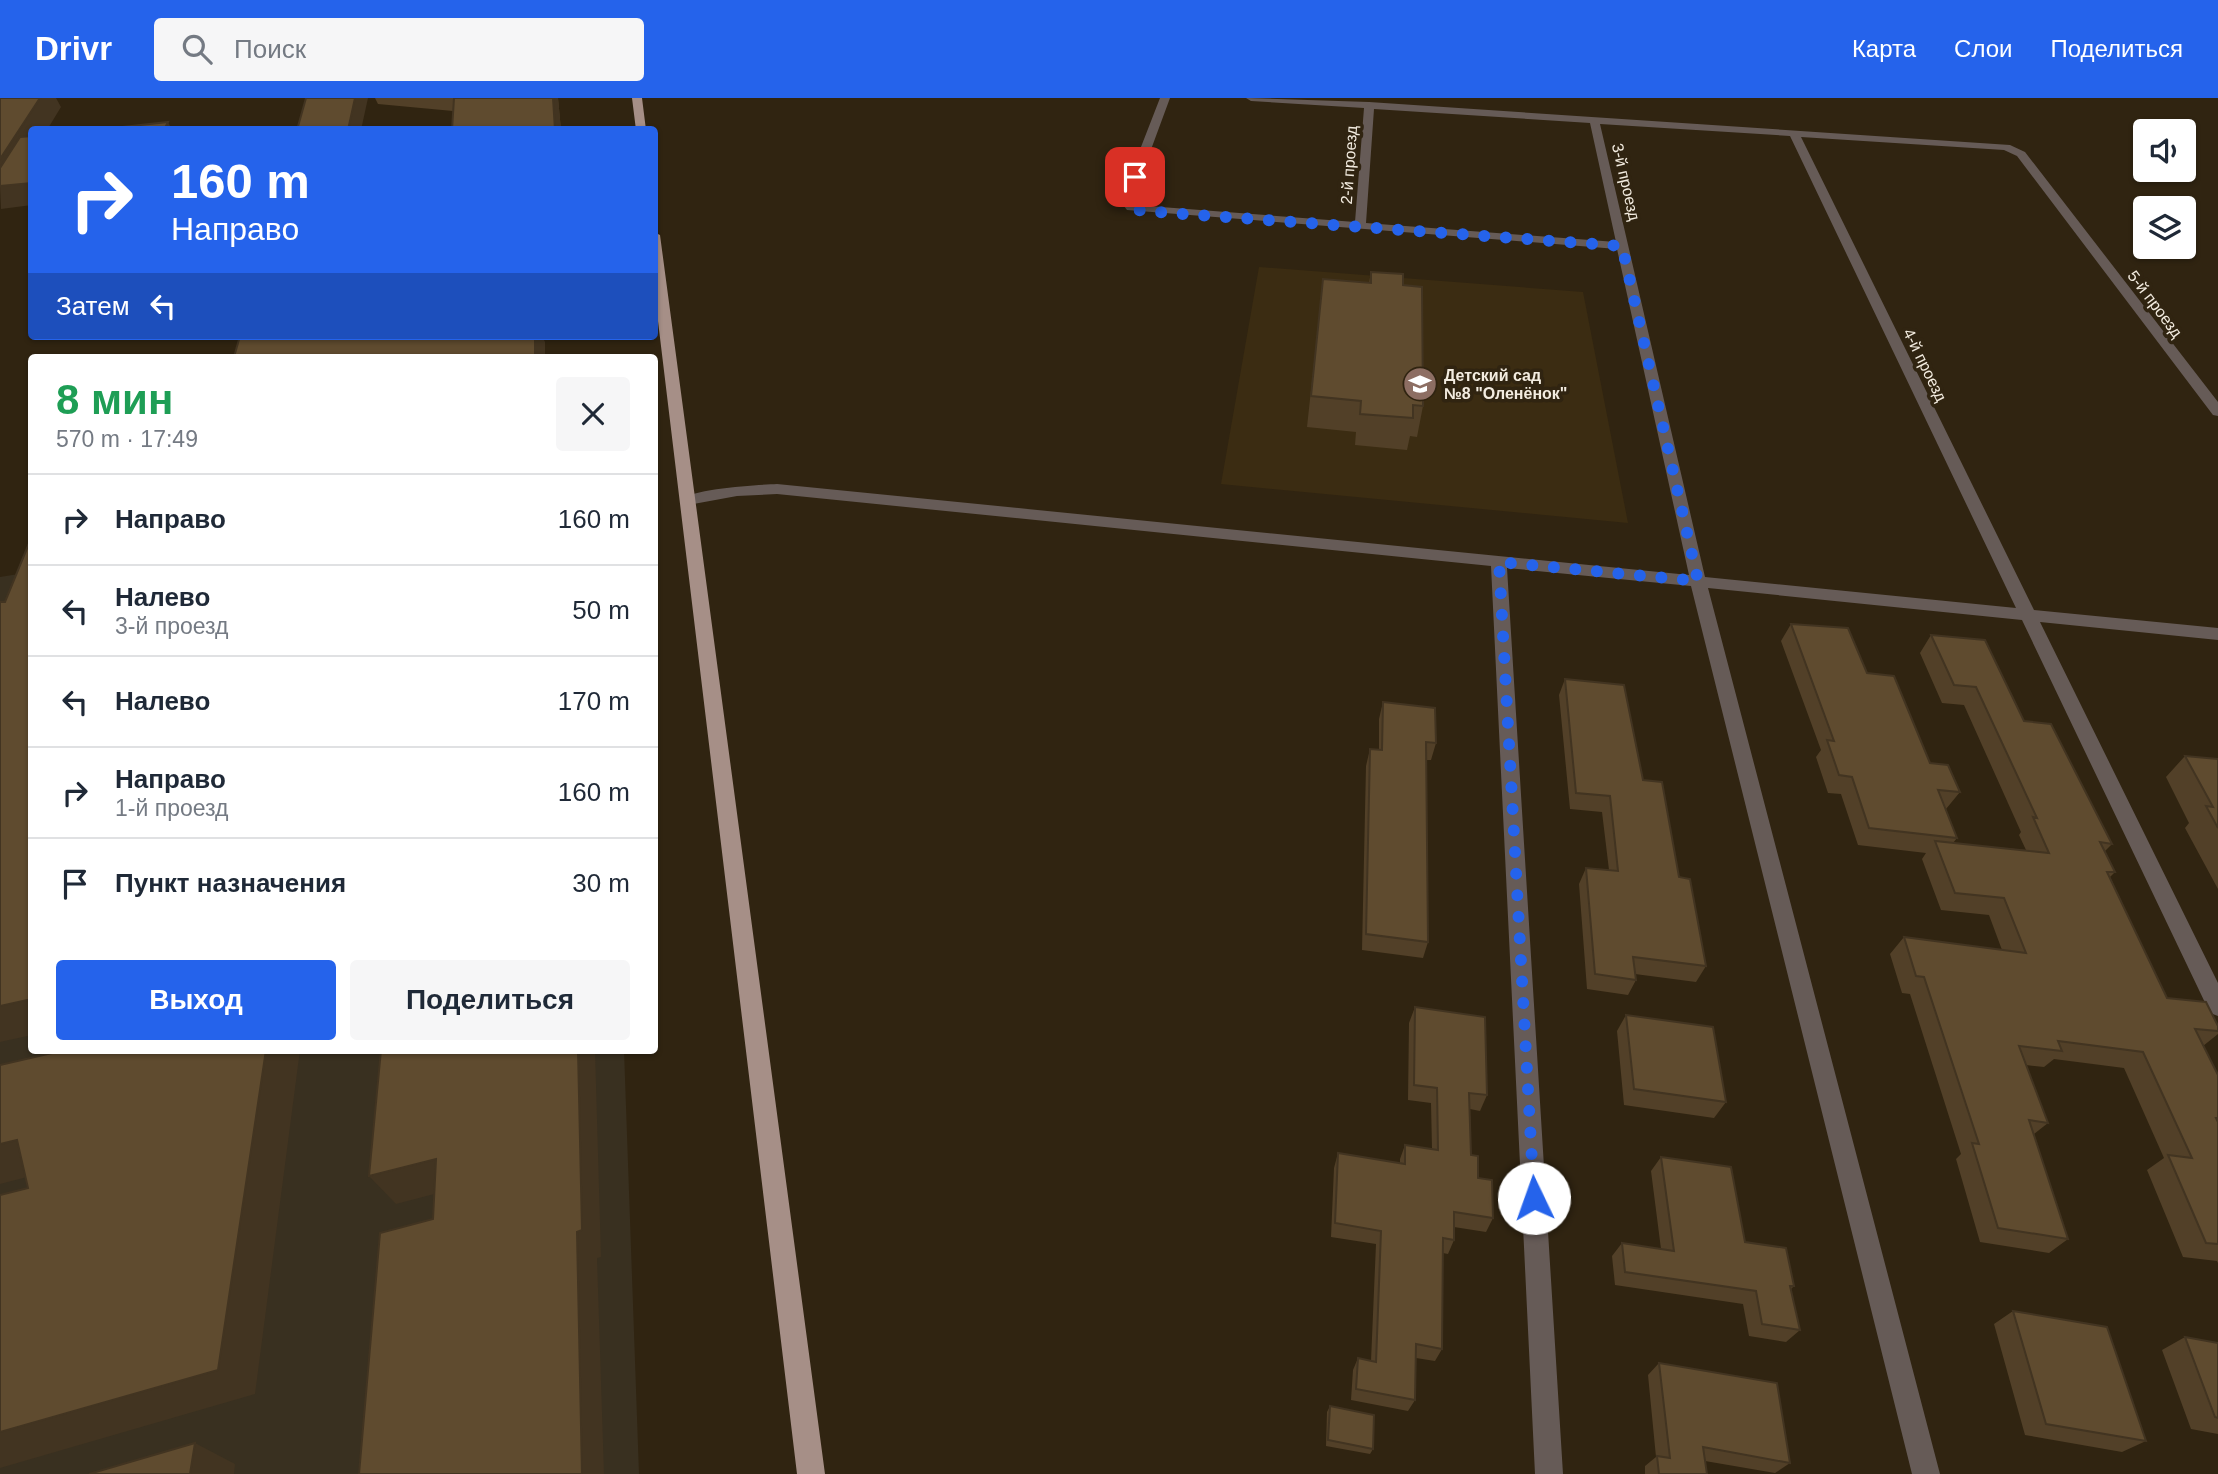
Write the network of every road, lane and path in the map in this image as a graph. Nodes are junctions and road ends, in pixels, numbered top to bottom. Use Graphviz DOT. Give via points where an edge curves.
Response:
graph roads {
  1 [pos="637,98"];
  2 [pos="1165,98"];
  3 [pos="1251,98"];
  4 [pos="1369,105"];
  5 [pos="1594,119"];
  6 [pos="640,126"];
  7 [pos="1793,132"];
  8 [pos="1360,226"];
  9 [pos="1622,246"];
  10 [pos="658,266"];
  11 [pos="2218,412"];
  12 [pos="688,500"];
  13 [pos="1499,562"];
  14 [pos="1698,581"];
  15 [pos="2025,614"];
  16 [pos="2218,634"];
  17 [pos="2218,1006"];
  18 [pos="811,1474"];
  19 [pos="1549,1474"];
  20 [pos="1926,1474"];
  1 -- 6 [label="main road"];
  2 -- 8 [label="street" via="1126,201 1131,208"];
  3 -- 4 [label="street"];
  4 -- 5 [label="street"];
  4 -- 8 [label="street, 2-й проезд"];
  5 -- 7 [label="street"];
  5 -- 9 [label="street, 3-й проезд"];
  7 -- 11 [label="street, 5-й проезд" via="2015,151"];
  7 -- 15 [label="street, 4-й проезд"];
  8 -- 9 [label="street"];
  9 -- 14 [label="street, 3-й проезд"];
  10 -- 12 [label="main road"];
  12 -- 13 [label="street" via="777,489"];
  12 -- 18 [label="main road"];
  13 -- 14 [label="street"];
  13 -- 19 [label="street"];
  14 -- 15 [label="street"];
  14 -- 20 [label="street, 3-й проезд"];
  15 -- 16 [label="street"];
  15 -- 17 [label="street, 4-й проезд"];
}
